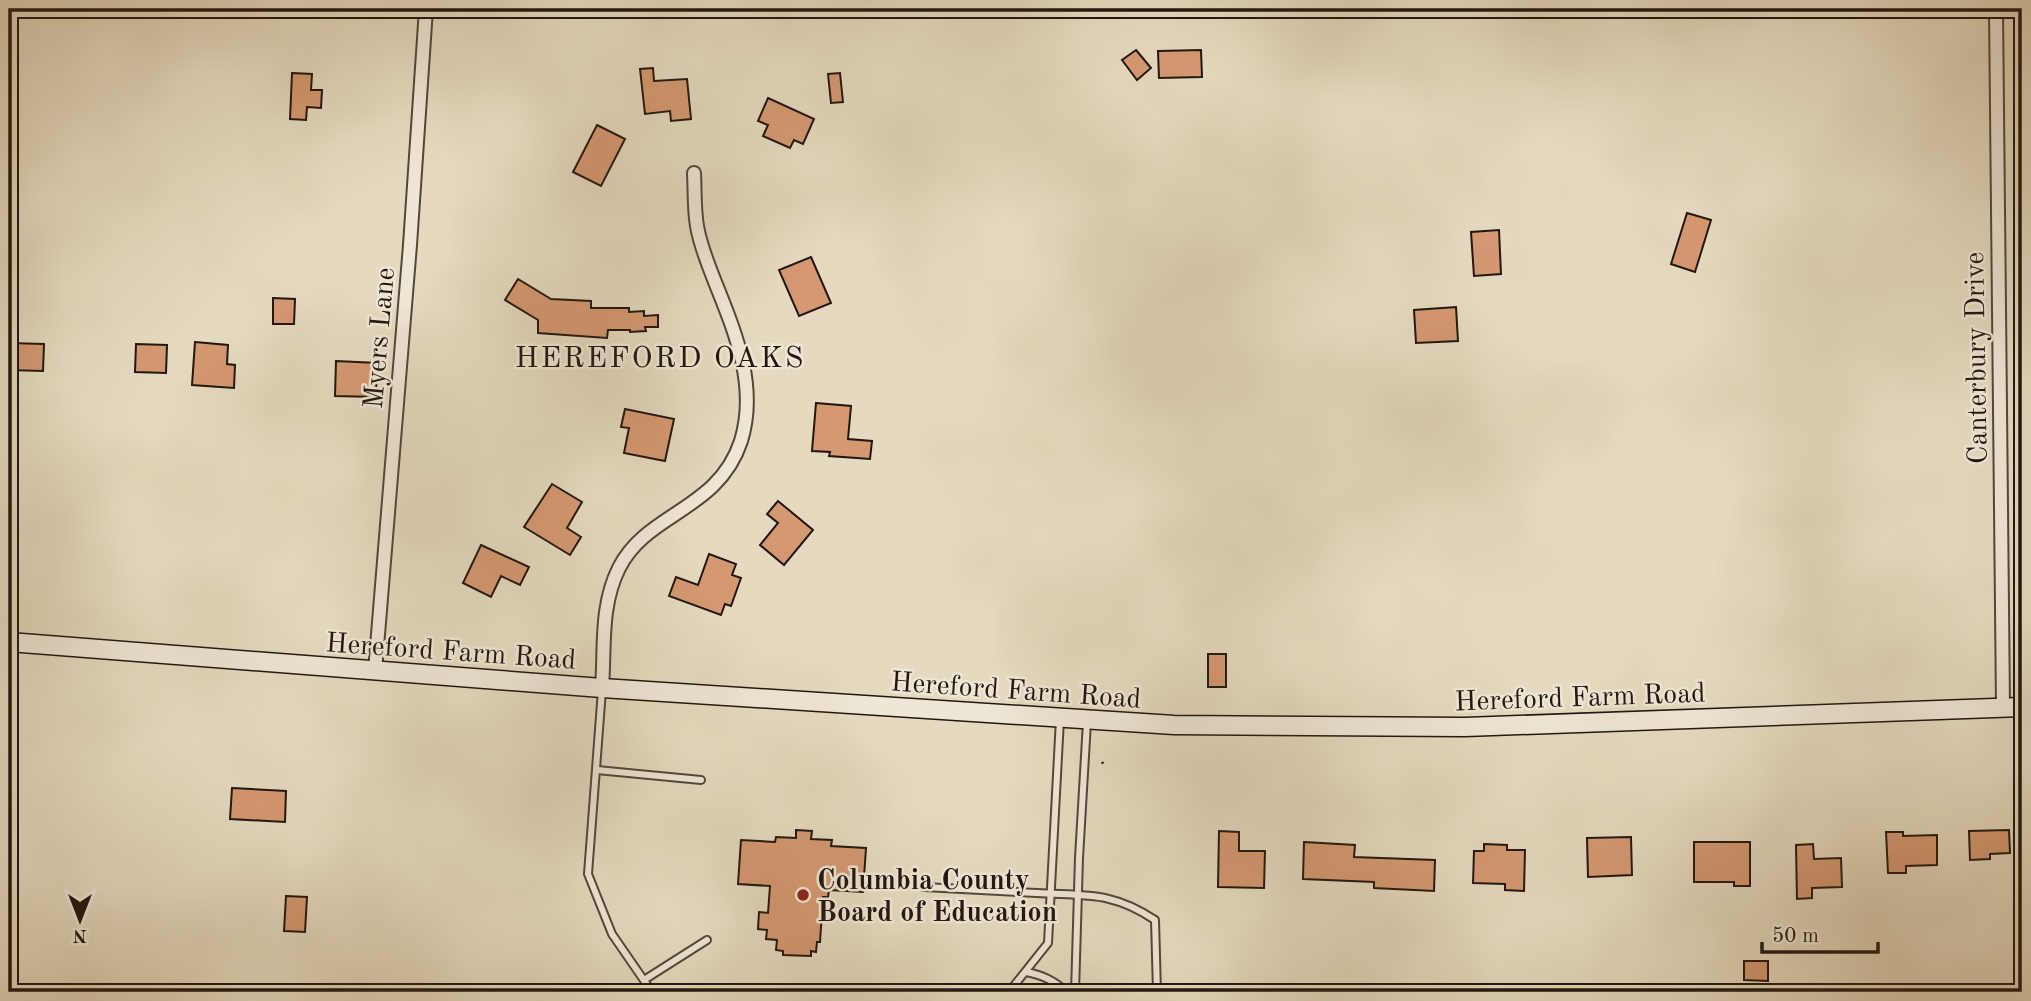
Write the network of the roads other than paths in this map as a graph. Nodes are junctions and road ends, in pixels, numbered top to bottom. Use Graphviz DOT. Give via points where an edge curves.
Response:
graph roads {
  1 [pos="426,9"];
  2 [pos="1996,9"];
  3 [pos="694,173"];
  4 [pos="9,642"];
  5 [pos="375,671"];
  6 [pos="602,688"];
  7 [pos="2003,707"];
  8 [pos="2022,707"];
  9 [pos="1060,717"];
  10 [pos="1087,719"];
  11 [pos="597,771"];
  12 [pos="701,780"];
  13 [pos="924,887"];
  14 [pos="1078,893"];
  15 [pos="1049,894"];
  16 [pos="707,940"];
  17 [pos="1026,972"];
  18 [pos="645,980"];
  19 [pos="653,992"];
  20 [pos="1009,992"];
  21 [pos="1066,992"];
  22 [pos="1075,992"];
  23 [pos="1157,992"];
  1 -- 5 [label="street, Myers Lane"];
  2 -- 7 [label="street, Canterbury Drive"];
  3 -- 6 [label="street" via="697,227 743,361 748,407 726,472 709,491 632,548 620,566 605,612"];
  4 -- 5 [label="street, Hereford Farm Road"];
  5 -- 6 [label="street, Hereford Farm Road"];
  6 -- 9 [label="street, Hereford Farm Road"];
  6 -- 11 [label="lane"];
  7 -- 8 [label="street, Hereford Farm Road"];
  7 -- 10 [label="street, Hereford Farm Road" via="1465,727 1174,725"];
  9 -- 10 [label="street, Hereford Farm Road"];
  9 -- 15 [label="lane"];
  10 -- 14 [label="lane"];
  11 -- 12 [label="lane"];
  11 -- 18 [label="lane" via="588,874 612,934"];
  13 -- 15 [label="lane"];
  14 -- 15 [label="lane"];
  14 -- 22 [label="lane"];
  14 -- 23 [label="lane" via="1135,907 1155,920"];
  15 -- 17 [label="lane" via="1048,943"];
  16 -- 18 [label="lane"];
  17 -- 20 [label="lane"];
  17 -- 21 [label="lane" via="1041,975"];
  18 -- 19 [label="lane"];
}
